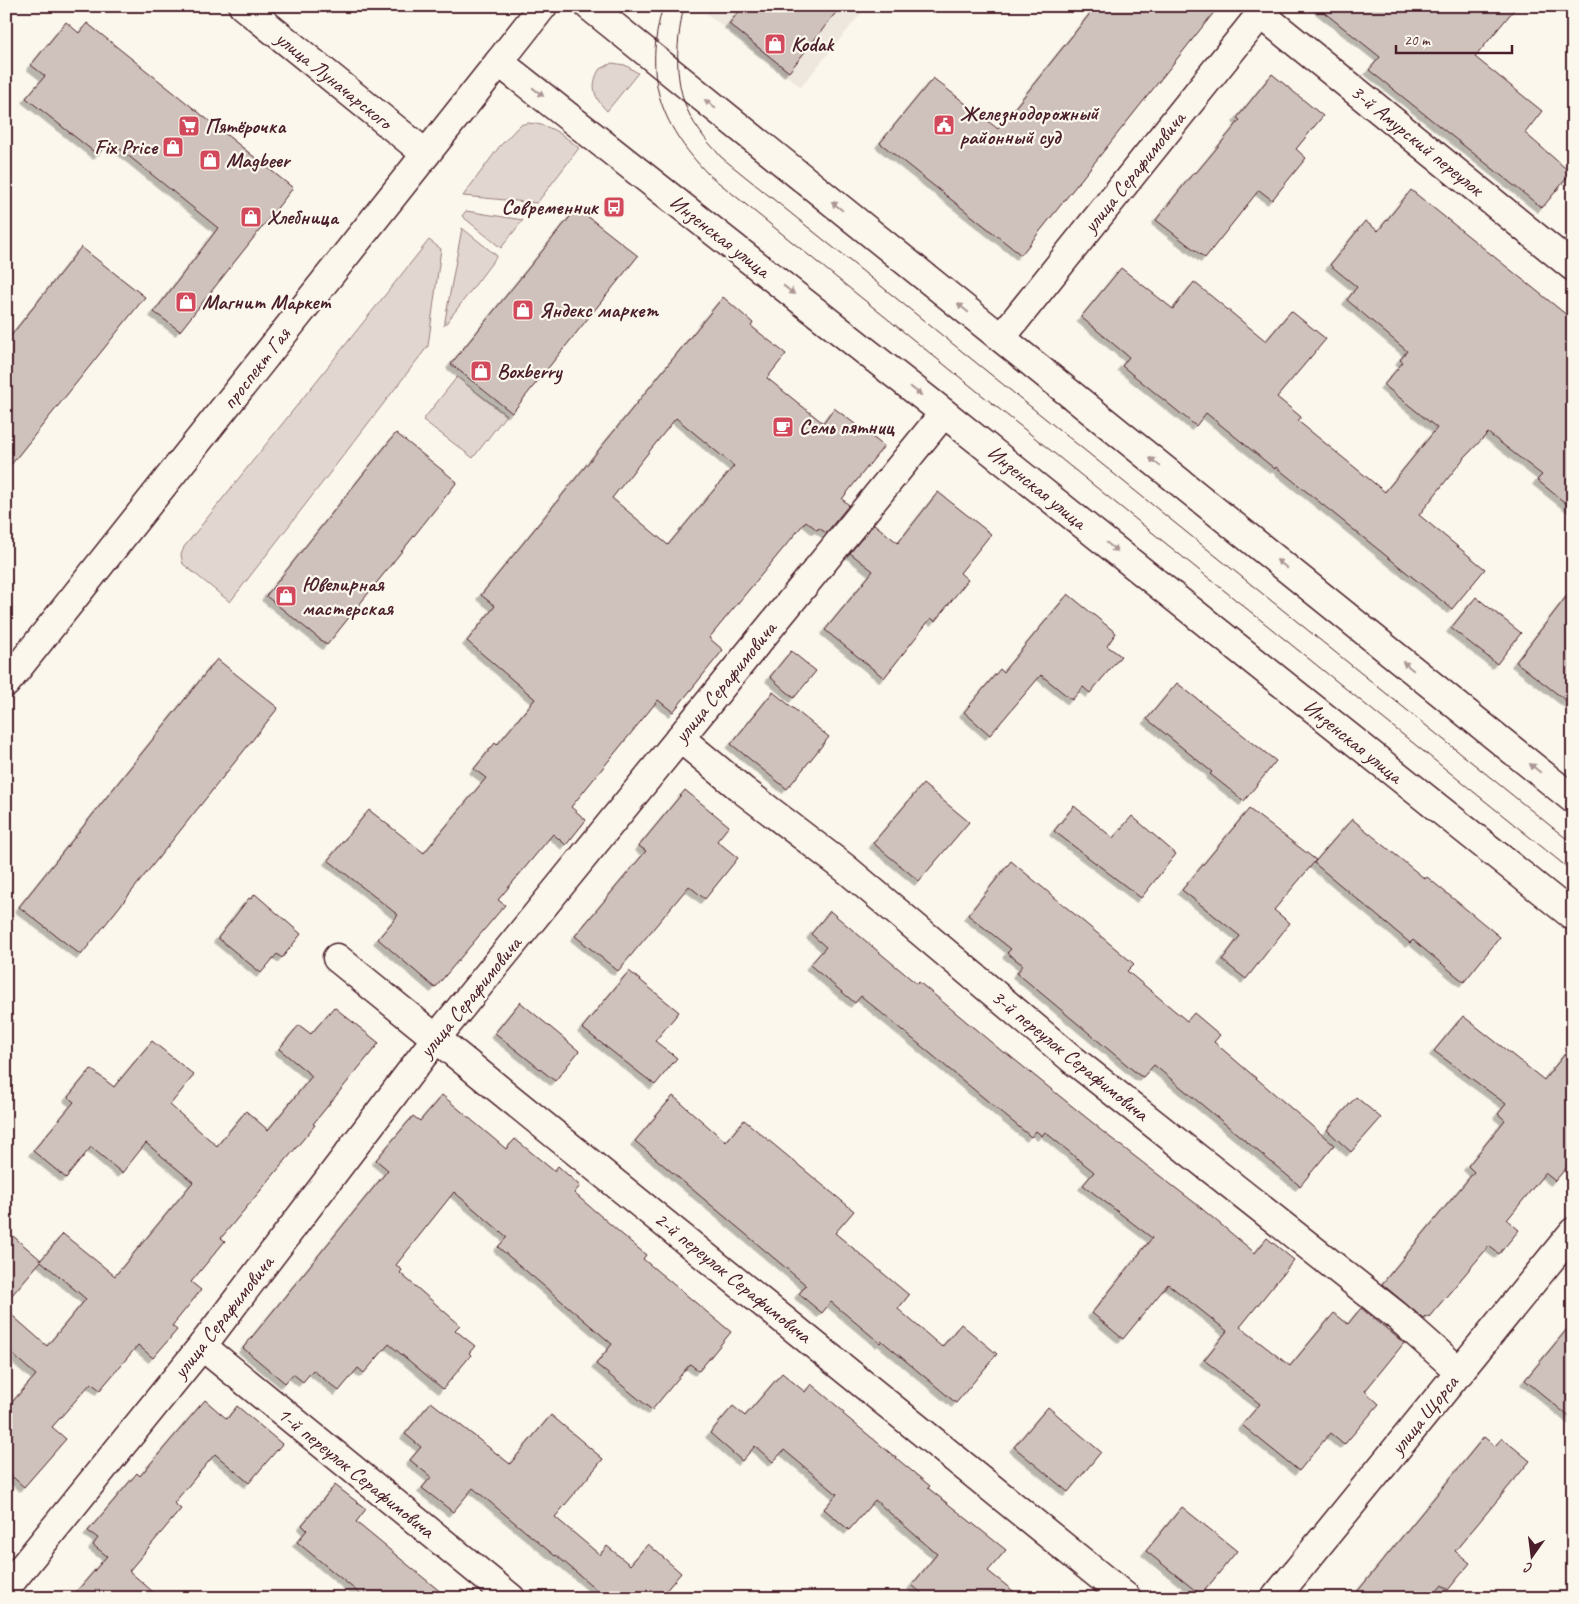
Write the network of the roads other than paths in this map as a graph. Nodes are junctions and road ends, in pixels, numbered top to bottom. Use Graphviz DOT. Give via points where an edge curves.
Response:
graph roads {
  1 [pos="243,6"];
  2 [pos="543,6"];
  3 [pos="589,6"];
  4 [pos="1264,10"];
  5 [pos="499,62"];
  6 [pos="426,154"];
  7 [pos="1573,267"];
  8 [pos="1001,338"];
  9 [pos="944,413"];
  10 [pos="6,683"];
  11 [pos="680,738"];
  12 [pos="1573,799"];
  13 [pos="1573,916"];
  14 [pos="337,958"];
  15 [pos="436,1037"];
  16 [pos="1573,1232"];
  17 [pos="202,1346"];
  18 [pos="1460,1372"];
  19 [pos="6,1588"];
  20 [pos="511,1598"];
  21 [pos="1127,1598"];
  22 [pos="1274,1598"];
  1 -- 6 [label="street, улица Луначарского"];
  2 -- 5 [label="street, проспект Гая"];
  8 -- 3 [label="street, one-way"];
  4 -- 7 [label="street, 3-й Амурский переулок"];
  4 -- 8 [label="street, улица Серафимовича"];
  5 -- 6 [label="street, проспект Гая"];
  5 -- 9 [label="street, Инзенская улица, one-way"];
  6 -- 10 [label="street, проспект Гая"];
  12 -- 8 [label="street, one-way"];
  9 -- 11 [label="street, улица Серафимовича"];
  9 -- 13 [label="street, Инзенская улица, one-way"];
  11 -- 15 [label="street, улица Серафимовича"];
  11 -- 18 [label="street, 3-й переулок Серафимовича" via="845,868 1072,1059 1396,1316"];
  14 -- 15 [label="street, 2-й переулок Серафимовича"];
  15 -- 17 [label="street, улица Серафимовича"];
  15 -- 21 [label="street, 2-й переулок Серафимовича"];
  16 -- 18 [label="street, улица Щорса"];
  17 -- 19 [label="street, улица Серафимовича"];
  17 -- 20 [label="street, 1-й переулок Серафимовича"];
  18 -- 22 [label="street, улица Щорса"];
}
